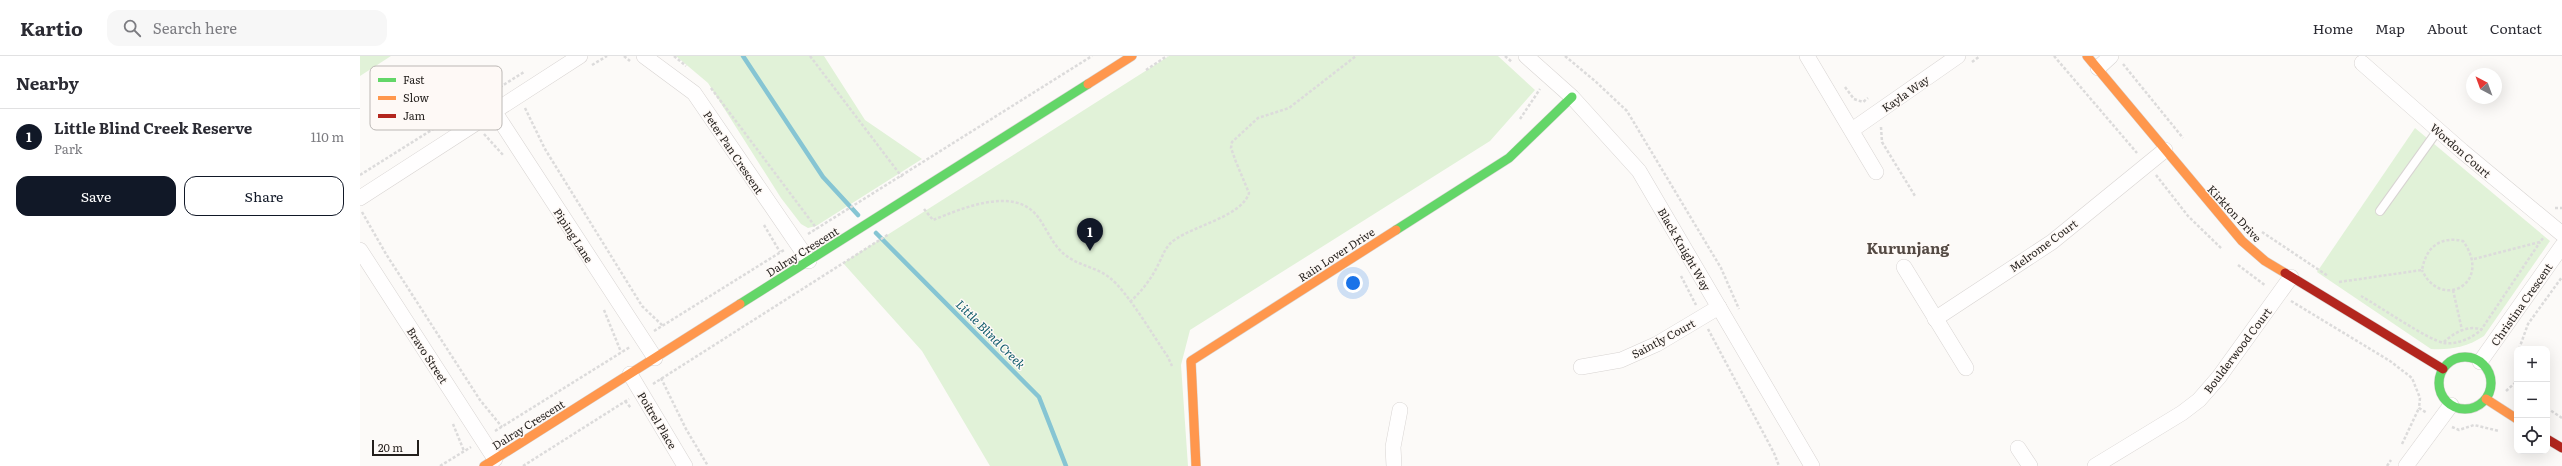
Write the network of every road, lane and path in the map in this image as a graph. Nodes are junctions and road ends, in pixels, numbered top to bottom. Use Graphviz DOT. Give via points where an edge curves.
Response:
graph roads {
  1 [pos="580,56"];
  2 [pos="624,56"];
  3 [pos="674,56"];
  4 [pos="810,56"];
  5 [pos="1092,56"];
  6 [pos="1132,56"];
  7 [pos="1356,56"];
  8 [pos="1505,56"];
  9 [pos="1807,56"];
  10 [pos="1980,56"];
  11 [pos="2086,56"];
  12 [pos="2115,58"];
  13 [pos="640,61"];
  14 [pos="1520,61"];
  15 [pos="1963,61"];
  16 [pos="2362,63"];
  17 [pos="2098,68"];
  18 [pos="530,69"];
  19 [pos="690,70"];
  20 [pos="1842,83"];
  21 [pos="706,84"];
  22 [pos="1535,85"];
  23 [pos="502,86"];
  24 [pos="1543,92"];
  25 [pos="1572,97"];
  26 [pos="1869,98"];
  27 [pos="502,106"];
  28 [pos="525,108"];
  29 [pos="502,123"];
  30 [pos="1880,123"];
  31 [pos="432,130"];
  32 [pos="467,130"];
  33 [pos="1852,130"];
  34 [pos="2438,130"];
  35 [pos="2186,143"];
  36 [pos="2165,150"];
  37 [pos="1876,172"];
  38 [pos="360,175"];
  39 [pos="901,176"];
  40 [pos="914,194"];
  41 [pos="1915,196"];
  42 [pos="361,204"];
  43 [pos="846,211"];
  44 [pos="2380,211"];
  45 [pos="760,218"];
  46 [pos="2256,227"];
  47 [pos="2557,230"];
  48 [pos="883,238"];
  49 [pos="2540,242"];
  50 [pos="2562,246"];
  51 [pos="831,247"];
  52 [pos="360,250"];
  53 [pos="780,252"];
  54 [pos="2474,259"];
  55 [pos="808,261"];
  56 [pos="843,263"];
  57 [pos="1904,267"];
  58 [pos="1677,269"];
  59 [pos="2422,270"];
  60 [pos="2291,277"];
  61 [pos="2562,277"];
  62 [pos="2339,282"];
  63 [pos="2345,286"];
  64 [pos="2453,290"];
  65 [pos="2359,294"];
  66 [pos="1130,302"];
  67 [pos="1719,307"];
  68 [pos="1702,317"];
  69 [pos="1935,319"];
  70 [pos="663,326"];
  71 [pos="2462,330"];
  72 [pos="2481,330"];
  73 [pos="2497,339"];
  74 [pos="2443,342"];
  75 [pos="2519,346"];
  76 [pos="655,358"];
  77 [pos="2427,360"];
  78 [pos="2480,362"];
  79 [pos="1581,367"];
  80 [pos="1966,368"];
  81 [pos="2443,369"];
  82 [pos="1174,372"];
  83 [pos="630,374"];
  84 [pos="661,378"];
  85 [pos="641,392"];
  86 [pos="2486,399"];
  87 [pos="2451,405"];
  88 [pos="2419,408"];
  89 [pos="1400,410"];
  90 [pos="2550,410"];
  91 [pos="2515,418"];
  92 [pos="2562,418"];
  93 [pos="502,427"];
  94 [pos="2550,441"];
  95 [pos="2401,446"];
  96 [pos="2018,448"];
  97 [pos="2562,448"];
  98 [pos="2394,456"];
  99 [pos="490,463"];
  100 [pos="522,466"];
  101 [pos="686,466"];
  102 [pos="708,466"];
  103 [pos="1196,466"];
  104 [pos="1394,466"];
  105 [pos="1779,466"];
  106 [pos="1812,466"];
  107 [pos="2030,466"];
  108 [pos="2095,466"];
  109 [pos="2387,466"];
  110 [pos="2406,466"];
  1 -- 27 [label="street"];
  2 -- 13 [label="path"];
  3 -- 19 [label="path"];
  4 -- 39 [label="path"];
  5 -- 39 [label="path"];
  6 -- 40 [label="street, Dalray Crescent"];
  7 -- 66 [label="path" via="1289,108 1258,118 1232,142 1231,148 1249,193 1248,198 1236,208 1176,238 1166,246 1146,285"];
  8 -- 14 [label="path"];
  9 -- 33 [label="street"];
  10 -- 15 [label="path"];
  11 -- 17 [label="street, Kirkton Drive"];
  12 -- 17 [label="street"];
  12 -- 35 [label="path"];
  13 -- 55 [label="street, Peter Pan Crescent" via="694,93"];
  14 -- 25 [label="street, Black Knight Way"];
  15 -- 33 [label="street, Kayla Way"];
  16 -- 34 [label="street, Wordon Court"];
  17 -- 36 [label="street, Kirkton Drive"];
  18 -- 23 [label="path"];
  20 -- 26 [label="path" via="1854,99 1863,102"];
  21 -- 51 [label="path"];
  22 -- 24 [label="path"];
  25 -- 67 [label="street, Black Knight Way" via="1639,171"];
  25 -- 103 [label="street, Rain Lover Drive" via="1508,158 1190,361"];
  28 -- 70 [label="path" via="545,149 642,306"];
  29 -- 76 [label="street, Piping Lane"];
  30 -- 41 [label="path" via="1882,142"];
  31 -- 38 [label="path"];
  32 -- 42 [label="street"];
  33 -- 37 [label="street"];
  34 -- 44 [label="lane"];
  34 -- 47 [label="street, Wordon Court"];
  36 -- 60 [label="street, Kirkton Drive" via="2242,241 2265,261"];
  36 -- 69 [label="street, Melrome Court" via="2052,242"];
  39 -- 40 [label="path"];
  39 -- 43 [label="path"];
  40 -- 51 [label="street, Dalray Crescent"];
  40 -- 66 [label="path" via="933,220 982,202 1008,202 1023,206 1037,216 1064,254 1078,264 1110,277"];
  42 -- 93 [label="path" via="386,254 480,400"];
  45 -- 53 [label="path"];
  46 -- 62 [label="path"];
  47 -- 49 [label="path"];
  48 -- 84 [label="path"];
  49 -- 54 [label="path"];
  49 -- 72 [label="path"];
  50 -- 73 [label="street, Christina Crescent"];
  51 -- 55 [label="street, Dalray Crescent"];
  51 -- 56 [label="path"];
  52 -- 99 [label="street, Bravo Street"];
  54 -- 59 [label="path" via="2463,241 2451,238 2441,240 2431,247 2424,257"];
  54 -- 64 [label="path" via="2472,274 2466,284"];
  55 -- 76 [label="street, Dalray Crescent"];
  57 -- 69 [label="street"];
  58 -- 68 [label="path"];
  59 -- 62 [label="path"];
  59 -- 64 [label="path" via="2426,280 2440,290"];
  60 -- 77 [label="street, Kirkton Drive"];
  60 -- 108 [label="street, Boulderwood Court" via="2199,400"];
  61 -- 75 [label="path" via="2528,324"];
  62 -- 63 [label="path"];
  64 -- 71 [label="path"];
  65 -- 74 [label="path"];
  66 -- 82 [label="path" via="1168,357"];
  67 -- 68 [label="street, Saintly Court"];
  67 -- 106 [label="street, Black Knight Way"];
  68 -- 79 [label="street, Saintly Court" via="1657,344 1621,360"];
  68 -- 105 [label="path"];
  69 -- 80 [label="street"];
  71 -- 72 [label="path"];
  71 -- 74 [label="path"];
  72 -- 73 [label="path"];
  72 -- 74 [label="path" via="2459,341"];
  73 -- 78 [label="street, Christina Crescent"];
  74 -- 77 [label="path"];
  76 -- 83 [label="street, Dalray Crescent"];
  77 -- 81 [label="street, Kirkton Drive"];
  78 -- 81 [label="street" via="2467,357 2460,358"];
  78 -- 86 [label="street" via="2489,372 2491,379"];
  81 -- 87 [label="street" via="2439,384 2441,392"];
  83 -- 85 [label="street, Poitrel Place"];
  83 -- 99 [label="street, Dalray Crescent"];
  84 -- 85 [label="path"];
  84 -- 102 [label="path"];
  85 -- 100 [label="path"];
  85 -- 101 [label="street, Poitrel Place"];
  86 -- 87 [label="street" via="2473,408 2458,408"];
  86 -- 91 [label="street"];
  87 -- 110 [label="street"];
  88 -- 95 [label="path"];
  89 -- 104 [label="street" via="1393,447"];
  90 -- 92 [label="path"];
  94 -- 97 [label="street"];
  96 -- 107 [label="street"];
  98 -- 109 [label="path"];
}
